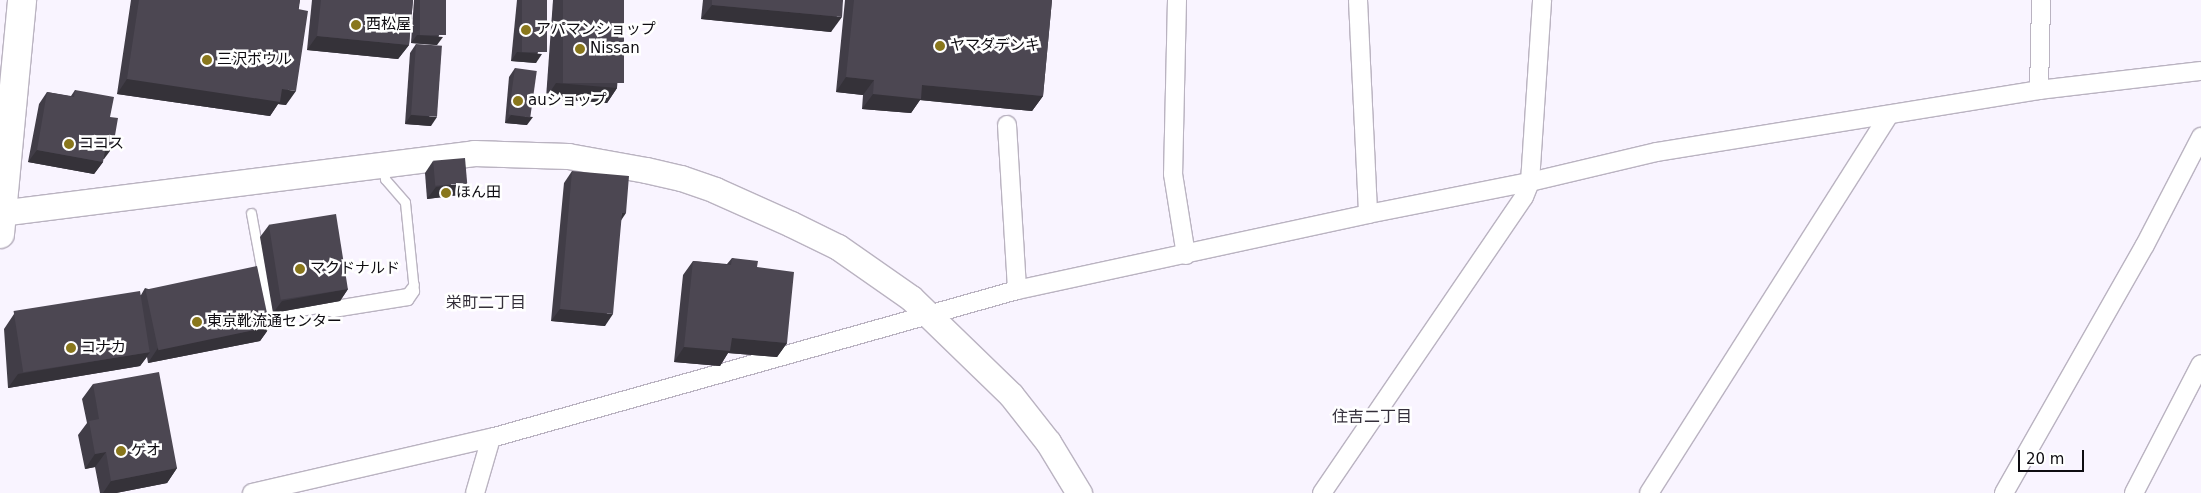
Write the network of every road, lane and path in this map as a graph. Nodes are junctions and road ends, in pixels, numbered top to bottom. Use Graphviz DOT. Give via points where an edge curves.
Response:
graph roads {
  1 [pos="22,0"];
  2 [pos="1177,0"];
  3 [pos="1358,0"];
  4 [pos="1542,0"];
  5 [pos="2041,0"];
  6 [pos="2201,71"];
  7 [pos="2038,90"];
  8 [pos="1888,116"];
  9 [pos="1007,125"];
  10 [pos="2201,137"];
  11 [pos="384,164"];
  12 [pos="1530,182"];
  13 [pos="251,213"];
  14 [pos="1368,214"];
  15 [pos="0,220"];
  16 [pos="1186,255"];
  17 [pos="1017,290"];
  18 [pos="929,315"];
  19 [pos="2201,364"];
  20 [pos="491,438"];
  21 [pos="252,493"];
  22 [pos="474,493"];
  23 [pos="1079,493"];
  24 [pos="1322,493"];
  25 [pos="1649,493"];
  26 [pos="2004,493"];
  27 [pos="2134,493"];
  1 -- 15 [label="main road"];
  2 -- 16 [label="street" via="1173,174"];
  3 -- 14 [label="street"];
  4 -- 12 [label="street"];
  5 -- 7 [label="street"];
  6 -- 7 [label="street"];
  7 -- 8 [label="street"];
  8 -- 12 [label="street" via="1657,152"];
  8 -- 25 [label="street"];
  9 -- 17 [label="street"];
  10 -- 26 [label="street" via="2145,245"];
  11 -- 13 [label="lane" via="385,180 405,202 414,284 407,293 270,316"];
  11 -- 15 [label="street"];
  11 -- 18 [label="street" via="474,154 568,156 681,178 791,224 844,251 911,298"];
  12 -- 14 [label="street"];
  12 -- 24 [label="street" via="1524,197"];
  14 -- 16 [label="street"];
  16 -- 17 [label="street"];
  17 -- 18 [label="street"];
  18 -- 20 [label="street"];
  18 -- 23 [label="street" via="1011,395 1048,442"];
  19 -- 27 [label="street"];
  20 -- 21 [label="street"];
  20 -- 22 [label="street"];
}
